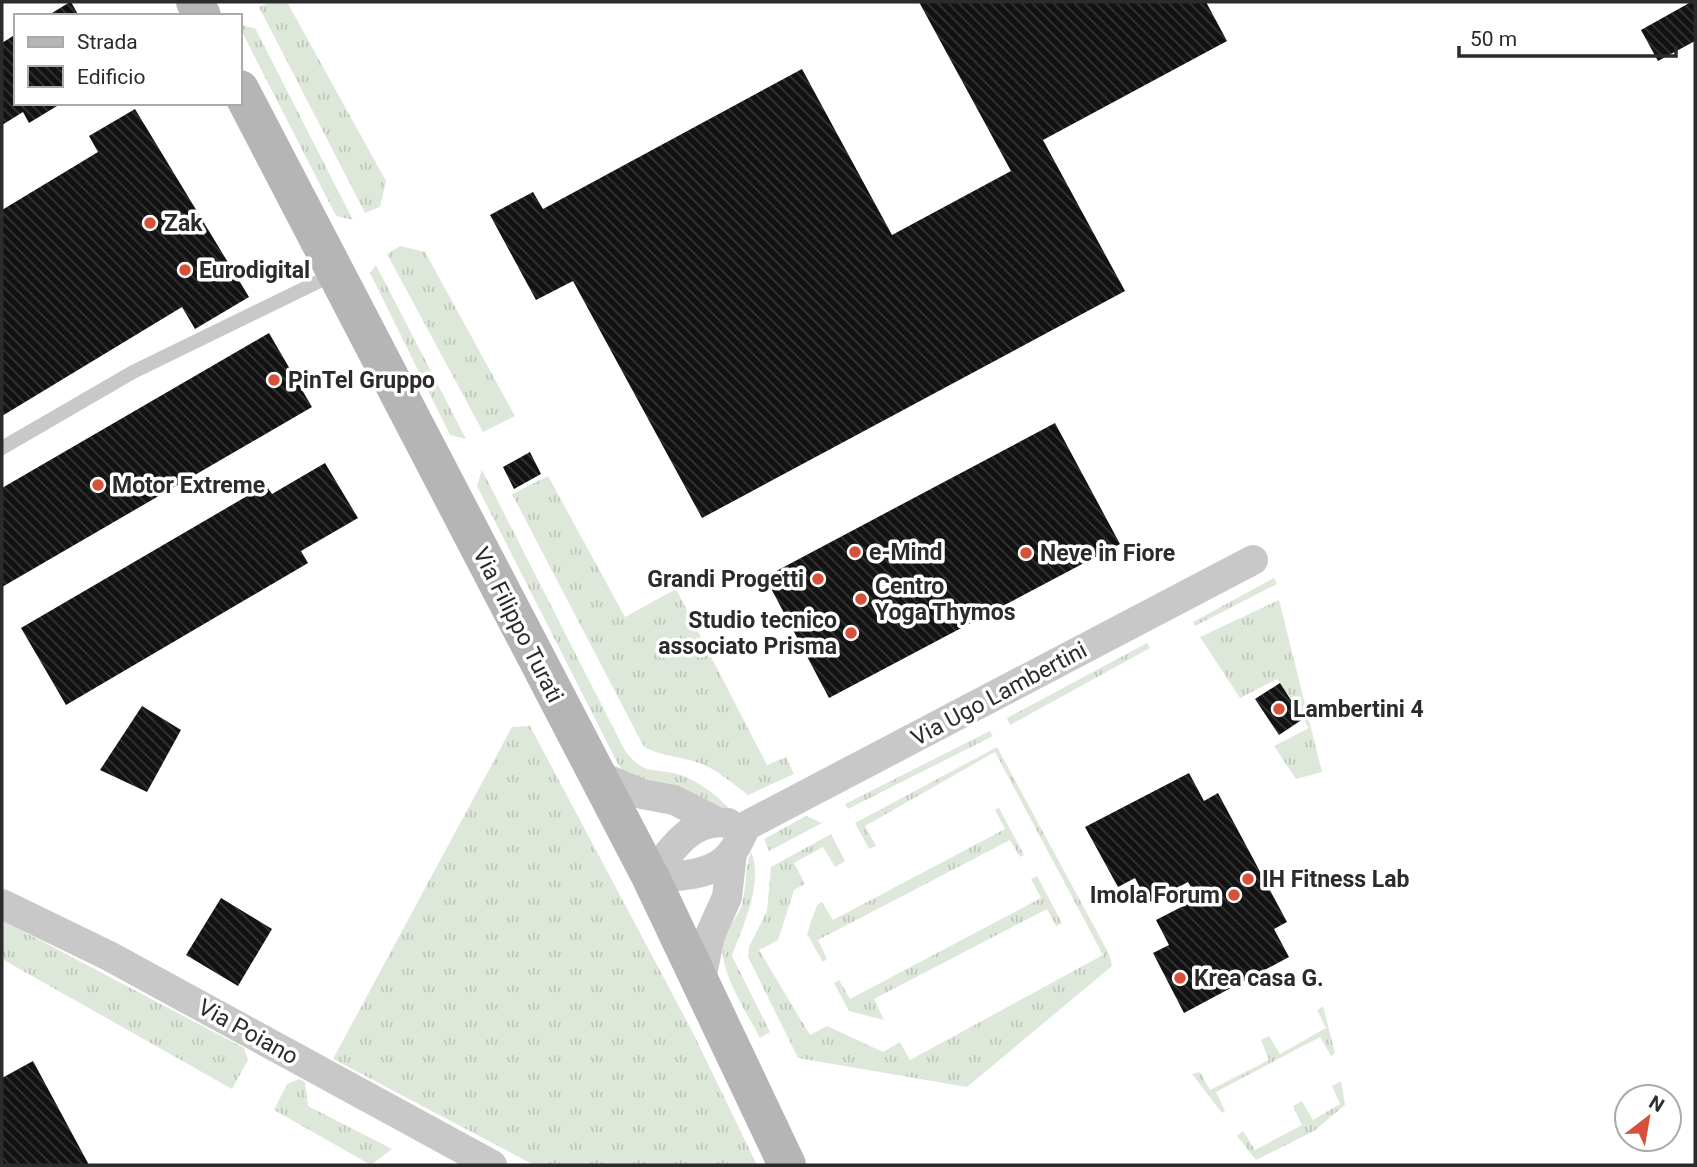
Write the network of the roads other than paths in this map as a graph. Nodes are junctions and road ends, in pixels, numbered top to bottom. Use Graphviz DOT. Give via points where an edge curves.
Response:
graph roads {
  1 [pos="242,93"];
  2 [pos="335,274"];
  3 [pos="2,448"];
  4 [pos="1253,560"];
  5 [pos="595,774"];
  6 [pos="715,821"];
  7 [pos="746,826"];
  8 [pos="732,853"];
  9 [pos="651,877"];
  10 [pos="2,904"];
  11 [pos="700,984"];
  12 [pos="492,1165"];
  13 [pos="787,1165"];
  1 -- 2 [label="main road, Via Filippo Turati"];
  2 -- 3 [label="lane" via="133,372"];
  2 -- 5 [label="main road, Via Filippo Turati"];
  4 -- 7 [label="street, Via Ugo Lambertini"];
  5 -- 6 [label="street" via="642,794 674,800"];
  5 -- 9 [label="main road, Via Filippo Turati"];
  6 -- 7 [label="street"];
  6 -- 9 [label="street" via="690,831"];
  7 -- 8 [label="street"];
  8 -- 9 [label="street" via="711,870"];
  8 -- 11 [label="street" via="727,897 710,934"];
  9 -- 11 [label="main road, Via Filippo Turati"];
  10 -- 12 [label="street, Via Poiano" via="109,956"];
  11 -- 13 [label="main road, Via Filippo Turati"];
}
